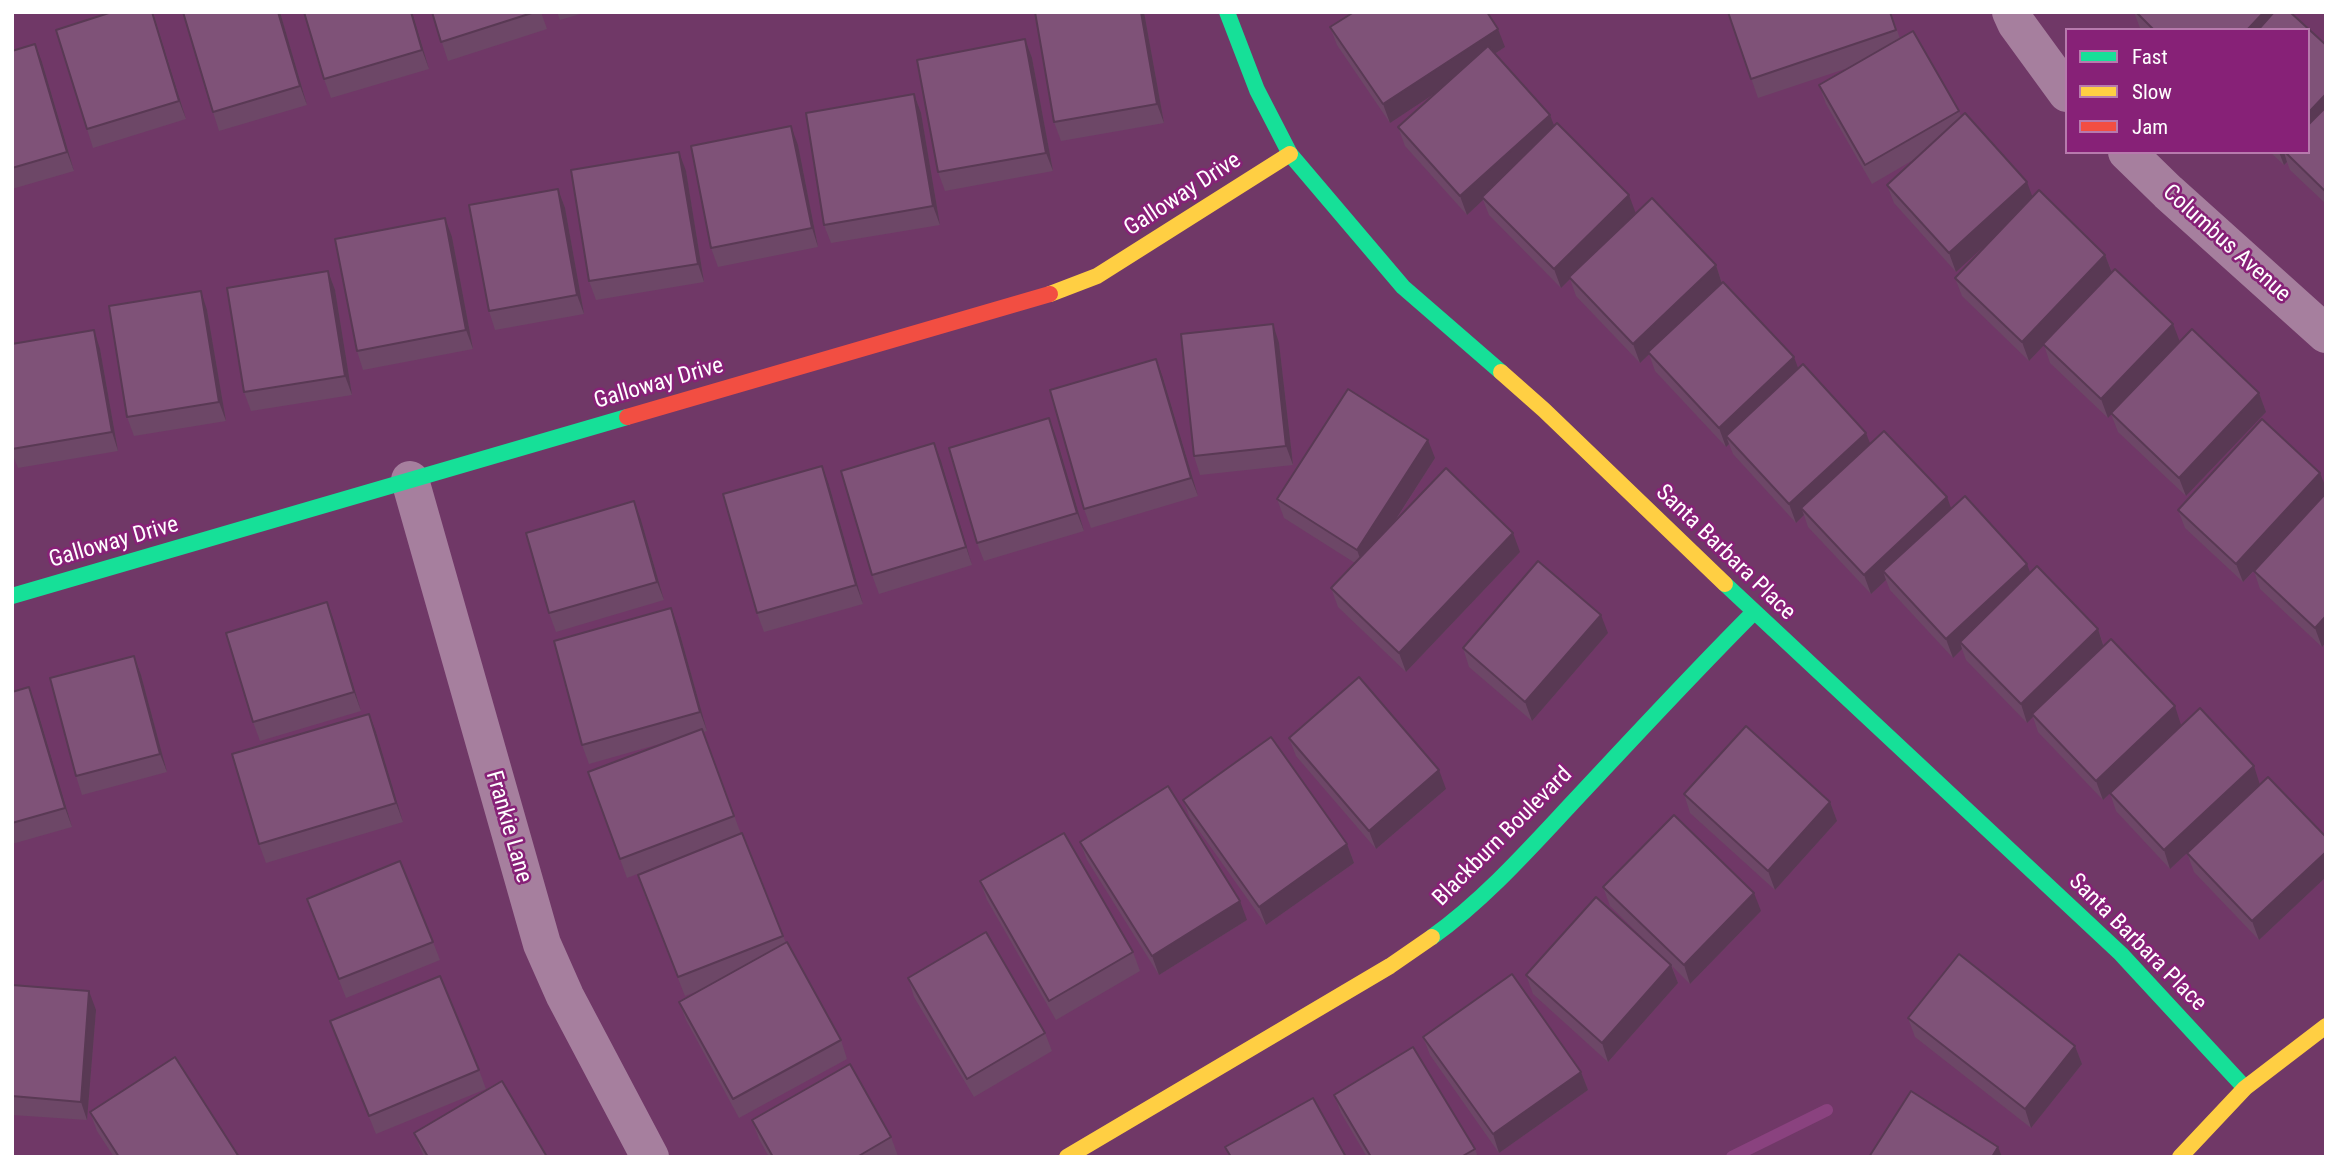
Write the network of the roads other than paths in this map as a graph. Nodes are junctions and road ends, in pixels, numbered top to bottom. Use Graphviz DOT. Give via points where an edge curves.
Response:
graph roads {
  1 [pos="1227,12"];
  2 [pos="2011,12"];
  3 [pos="2065,90"];
  4 [pos="1290,154"];
  5 [pos="2129,154"];
  6 [pos="2326,334"];
  7 [pos="410,480"];
  8 [pos="12,596"];
  9 [pos="1754,612"];
  10 [pos="2326,1026"];
  11 [pos="2245,1088"];
  12 [pos="650,1157"];
  13 [pos="1067,1157"];
  14 [pos="2180,1157"];
  1 -- 4 [label="street, Santa Barbara Place" via="1257,90"];
  2 -- 3 [label="street"];
  4 -- 7 [label="street, Galloway Drive" via="1097,276 1044,296"];
  4 -- 9 [label="street, Santa Barbara Place" via="1403,288 1544,410"];
  5 -- 6 [label="street, Columbus Avenue"];
  7 -- 8 [label="street, Galloway Drive"];
  7 -- 12 [label="street, Frankie Lane" via="542,944"];
  9 -- 11 [label="street, Santa Barbara Place" via="2121,954"];
  9 -- 13 [label="street, Blackburn Boulevard" via="1530,848 1441,930 1390,966"];
  10 -- 11 [label="street"];
  11 -- 14 [label="street"];
}
